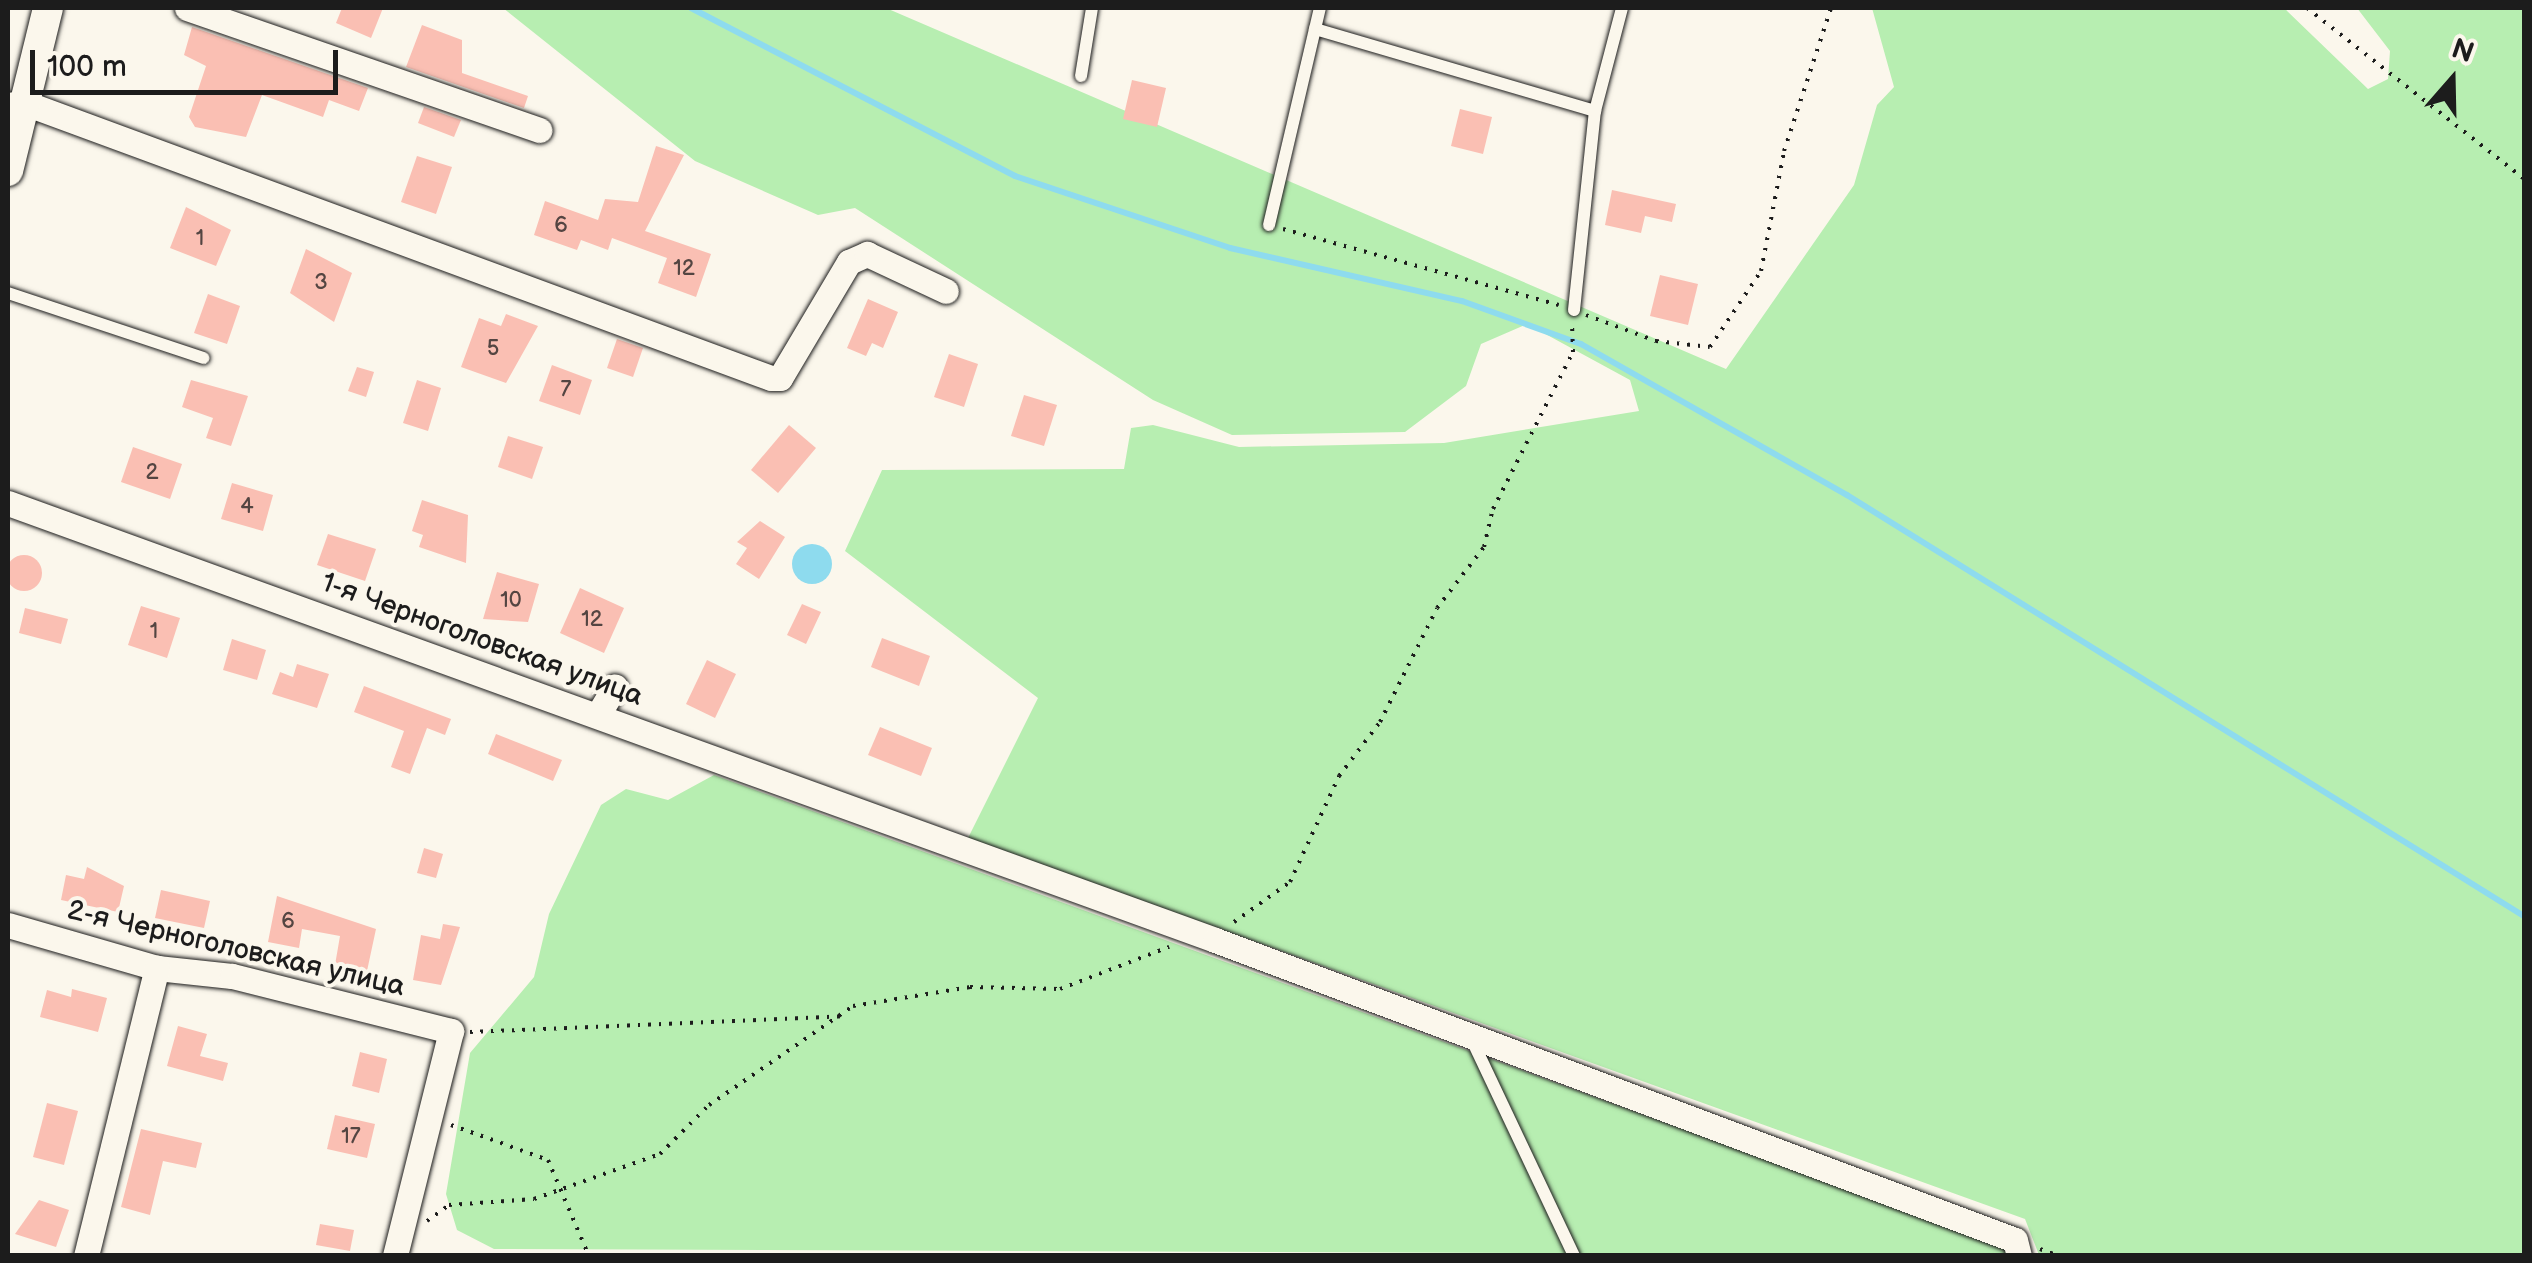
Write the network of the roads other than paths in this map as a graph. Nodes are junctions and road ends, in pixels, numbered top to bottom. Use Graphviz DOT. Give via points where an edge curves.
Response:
graph roads {
  1 [pos="48,8"];
  2 [pos="187,8"];
  3 [pos="1092,8"];
  4 [pos="1320,8"];
  5 [pos="1622,8"];
  6 [pos="1315,29"];
  7 [pos="1081,76"];
  8 [pos="16,104"];
  9 [pos="1595,111"];
  10 [pos="539,130"];
  11 [pos="8,171"];
  12 [pos="1269,225"];
  13 [pos="946,291"];
  14 [pos="8,293"];
  15 [pos="1574,310"];
  16 [pos="203,358"];
  17 [pos="8,502"];
  18 [pos="615,686"];
  19 [pos="599,713"];
  20 [pos="8,925"];
  21 [pos="157,968"];
  22 [pos="1472,1038"];
  23 [pos="395,1252"];
  24 [pos="86,1256"];
  25 [pos="1574,1256"];
  26 [pos="2019,1256"];
  1 -- 8 [label="street"];
  2 -- 10 [label="street"];
  3 -- 7 [label="lane"];
  4 -- 6 [label="lane"];
  5 -- 9 [label="lane"];
  6 -- 9 [label="lane"];
  6 -- 12 [label="lane"];
  8 -- 11 [label="street"];
  8 -- 13 [label="street" via="770,378 780,378 849,262 868,254"];
  9 -- 15 [label="lane"];
  14 -- 16 [label="lane"];
  17 -- 19 [label="street, 1-я Черноголовская улица"];
  18 -- 19 [label="street"];
  19 -- 22 [label="street, 1-я Черноголовская улица"];
  20 -- 21 [label="street, 2-я Черноголовская улица"];
  21 -- 23 [label="street, 2-я Черноголовская улица" via="232,976 451,1031"];
  21 -- 24 [label="street"];
  22 -- 25 [label="lane"];
  22 -- 26 [label="street, 1-я Черноголовская улица" via="2015,1240"];
}
